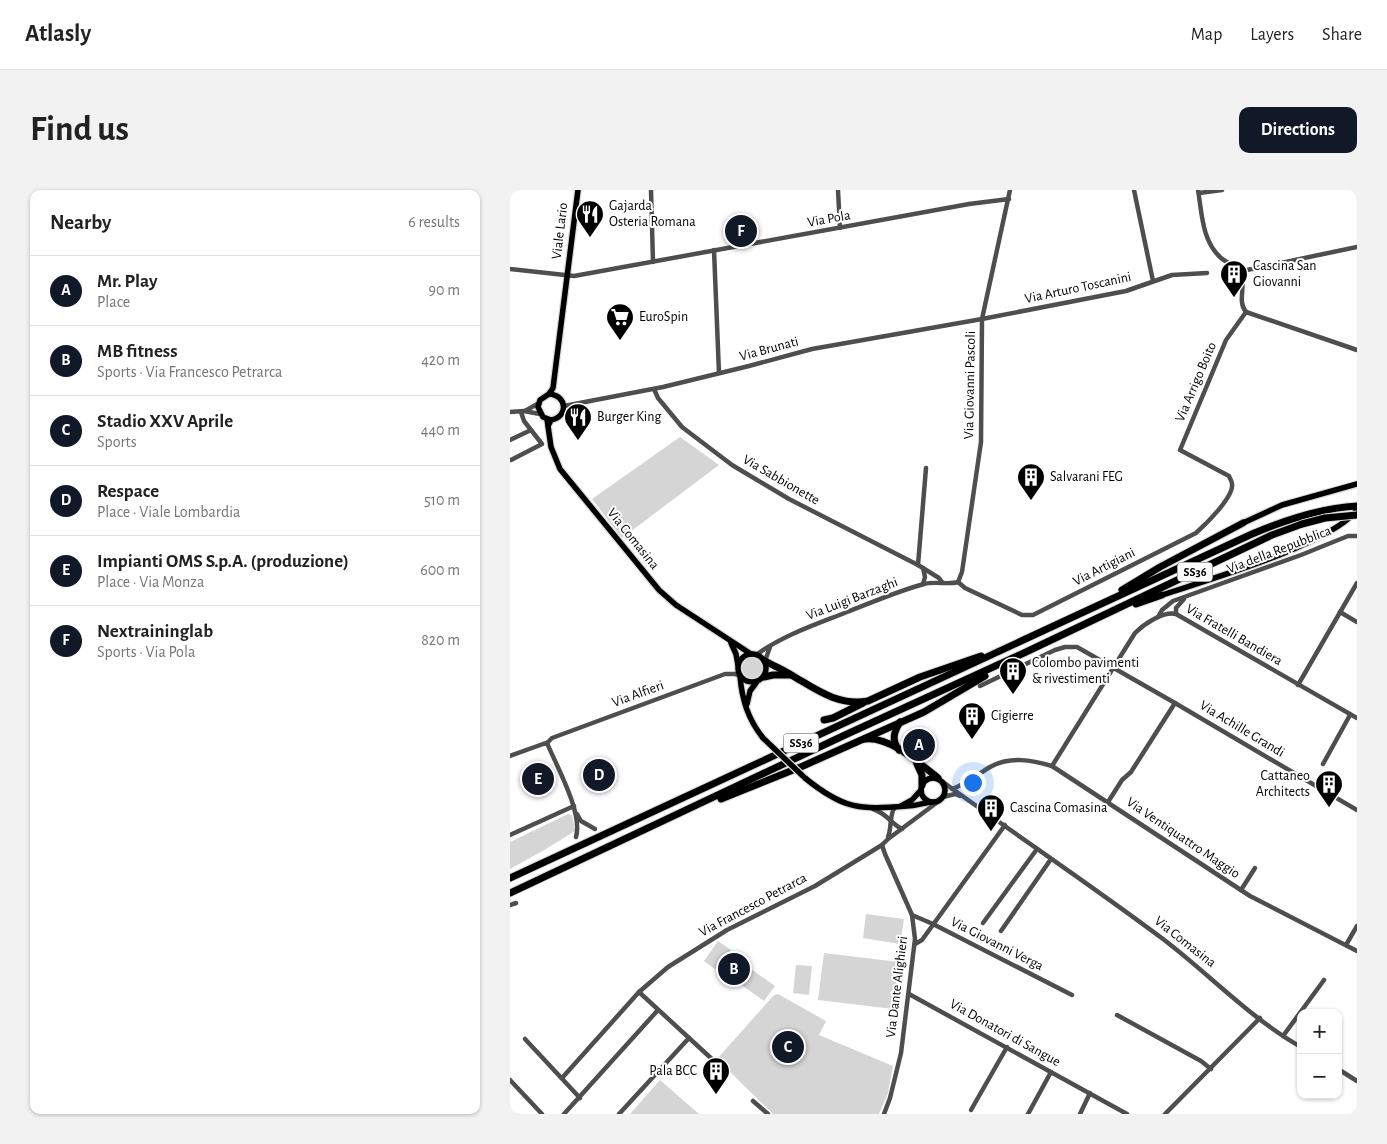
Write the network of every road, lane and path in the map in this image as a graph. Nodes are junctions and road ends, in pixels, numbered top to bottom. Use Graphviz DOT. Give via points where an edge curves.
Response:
graph roads {
  1 [pos="578,190"];
  2 [pos="651,190"];
  3 [pos="838,190"];
  4 [pos="1010,190"];
  5 [pos="1134,190"];
  6 [pos="1222,190"];
  7 [pos="1198,192"];
  8 [pos="1009,199"];
  9 [pos="840,228"];
  10 [pos="1357,246"];
  11 [pos="714,250"];
  12 [pos="653,262"];
  13 [pos="510,269"];
  14 [pos="1207,273"];
  15 [pos="1241,273"];
  16 [pos="567,276"];
  17 [pos="1153,281"];
  18 [pos="1246,312"];
  19 [pos="982,319"];
  20 [pos="1357,350"];
  21 [pos="719,373"];
  22 [pos="553,388"];
  23 [pos="654,389"];
  24 [pos="549,394"];
  25 [pos="557,395"];
  26 [pos="539,403"];
  27 [pos="564,406"];
  28 [pos="510,412"];
  29 [pos="523,412"];
  30 [pos="540,414"];
  31 [pos="549,419"];
  32 [pos="531,430"];
  33 [pos="510,440"];
  34 [pos="511,460"];
  35 [pos="926,468"];
  36 [pos="1229,476"];
  37 [pos="1357,484"];
  38 [pos="1357,508"];
  39 [pos="1357,514"];
  40 [pos="1243,523"];
  41 [pos="1357,536"];
  42 [pos="918,565"];
  43 [pos="923,568"];
  44 [pos="942,582"];
  45 [pos="958,582"];
  46 [pos="1357,583"];
  47 [pos="923,584"];
  48 [pos="1162,595"];
  49 [pos="1187,596"];
  50 [pos="1092,608"];
  51 [pos="1340,612"];
  52 [pos="1176,614"];
  53 [pos="1158,618"];
  54 [pos="1088,622"];
  55 [pos="1357,622"];
  56 [pos="730,641"];
  57 [pos="773,644"];
  58 [pos="1003,649"];
  59 [pos="1026,652"];
  60 [pos="754,654"];
  61 [pos="765,661"];
  62 [pos="738,666"];
  63 [pos="1115,668"];
  64 [pos="792,675"];
  65 [pos="740,676"];
  66 [pos="764,677"];
  67 [pos="756,683"];
  68 [pos="1298,685"];
  69 [pos="980,686"];
  70 [pos="868,701"];
  71 [pos="1176,703"];
  72 [pos="1350,715"];
  73 [pos="748,716"];
  74 [pos="1357,718"];
  75 [pos="824,720"];
  76 [pos="901,721"];
  77 [pos="860,740"];
  78 [pos="548,743"];
  79 [pos="899,750"];
  80 [pos="510,756"];
  81 [pos="916,762"];
  82 [pos="1323,764"];
  83 [pos="1052,766"];
  84 [pos="940,780"];
  85 [pos="921,787"];
  86 [pos="952,789"];
  87 [pos="964,796"];
  88 [pos="941,799"];
  89 [pos="703,802"];
  90 [pos="930,802"];
  91 [pos="1108,802"];
  92 [pos="574,806"];
  93 [pos="898,806"];
  94 [pos="872,809"];
  95 [pos="1357,810"];
  96 [pos="576,812"];
  97 [pos="891,820"];
  98 [pos="1005,825"];
  99 [pos="594,829"];
  100 [pos="902,829"];
  101 [pos="510,835"];
  102 [pos="576,837"];
  103 [pos="888,839"];
  104 [pos="882,845"];
  105 [pos="1037,849"];
  106 [pos="1051,859"];
  107 [pos="1255,868"];
  108 [pos="510,878"];
  109 [pos="1241,890"];
  110 [pos="510,893"];
  111 [pos="516,903"];
  112 [pos="510,906"];
  113 [pos="912,915"];
  114 [pos="983,922"];
  115 [pos="933,924"];
  116 [pos="1357,926"];
  117 [pos="1001,931"];
  118 [pos="914,944"];
  119 [pos="1346,945"];
  120 [pos="1357,951"];
  121 [pos="1324,980"];
  122 [pos="639,992"];
  123 [pos="909,994"];
  124 [pos="1072,995"];
  125 [pos="658,1010"];
  126 [pos="1117,1015"];
  127 [pos="1260,1018"];
  128 [pos="1283,1036"];
  129 [pos="689,1038"];
  130 [pos="525,1039"];
  131 [pos="1297,1045"];
  132 [pos="1007,1047"];
  133 [pos="713,1060"];
  134 [pos="1211,1069"];
  135 [pos="1051,1072"];
  136 [pos="1342,1072"];
  137 [pos="562,1078"];
  138 [pos="510,1080"];
  139 [pos="1357,1081"];
  140 [pos="1090,1093"];
  141 [pos="580,1098"];
  142 [pos="753,1101"];
  143 [pos="971,1110"];
  144 [pos="542,1114"];
  145 [pos="564,1114"];
  146 [pos="619,1114"];
  147 [pos="768,1114"];
  148 [pos="884,1114"];
  149 [pos="1028,1114"];
  150 [pos="1080,1114"];
  151 [pos="1127,1114"];
  152 [pos="1165,1114"];
  1 -- 16 [label="main road, Viale Lario"];
  2 -- 12 [label="street"];
  3 -- 9 [label="street"];
  4 -- 8 [label="street, Via Giovanni Pascoli"];
  5 -- 17 [label="street"];
  6 -- 7 [label="street"];
  7 -- 15 [label="street" via="1206,237 1216,253"];
  8 -- 9 [label="street, Via Pola"];
  8 -- 19 [label="street, Via Giovanni Pascoli"];
  9 -- 11 [label="street, Via Pola"];
  10 -- 15 [label="street"];
  11 -- 12 [label="street, Via Pola"];
  11 -- 21 [label="street"];
  12 -- 16 [label="street, Via Pola"];
  13 -- 16 [label="street, Via Pola"];
  14 -- 17 [label="street, Via Arturo Toscanini"];
  15 -- 18 [label="street" via="1242,302"];
  16 -- 22 [label="main road"];
  17 -- 19 [label="street, Via Arturo Toscanini" via="1126,291"];
  18 -- 20 [label="street"];
  18 -- 36 [label="street, Via Arrigo Boito" via="1226,340 1180,450"];
  19 -- 21 [label="street, Via Brunati" via="812,349"];
  19 -- 45 [label="street, Via Giovanni Pascoli" via="981,442"];
  21 -- 23 [label="street, Via Brunati"];
  22 -- 24 [label="main road"];
  22 -- 25 [label="main road"];
  23 -- 27 [label="street, Via Brunati"];
  23 -- 42 [label="street, Via Sabbionette" via="682,427 732,464 789,499"];
  24 -- 25 [label="main road"];
  24 -- 26 [label="main road"];
  25 -- 27 [label="main road"];
  26 -- 29 [label="street"];
  26 -- 30 [label="main road"];
  27 -- 31 [label="main road, Via Comasina" via="559,417"];
  28 -- 29 [label="street"];
  29 -- 30 [label="street"];
  29 -- 32 [label="street" via="524,421"];
  30 -- 31 [label="main road"];
  31 -- 56 [label="main road, Via Comasina" via="551,447 560,469 658,590"];
  32 -- 33 [label="street"];
  32 -- 34 [label="street" via="542,444"];
  35 -- 42 [label="street"];
  36 -- 45 [label="street, Via Artigiani" via="1230,492 1210,521 1196,533 1033,615 1022,615"];
  37 -- 40 [label="main road, SS36" via="1282,505"];
  38 -- 48 [label="main road, SS36" via="1331,530 1298,547"];
  38 -- 50 [label="highway, SS36" via="1337,508 1275,524"];
  39 -- 54 [label="highway, SS36, bridge" via="1325,518 1272,536"];
  40 -- 50 [label="highway, SS36"];
  41 -- 49 [label="street, Via della Repubblica" via="1348,536"];
  42 -- 43 [label="street, Via Sabbionette"];
  43 -- 44 [label="street, Via Sabbionette"];
  43 -- 47 [label="street"];
  44 -- 45 [label="street"];
  44 -- 47 [label="street, Via Luigi Barzaghi"];
  46 -- 51 [label="street"];
  47 -- 57 [label="street, Via Luigi Barzaghi"];
  48 -- 54 [label="highway, SS36"];
  49 -- 52 [label="street" via="1178,605"];
  49 -- 53 [label="street, Via della Repubblica" via="1167,605"];
  50 -- 58 [label="highway, SS36"];
  51 -- 55 [label="street"];
  51 -- 68 [label="street"];
  52 -- 53 [label="street, Via Fratelli Bandiera"];
  52 -- 68 [label="street, Via Fratelli Bandiera"];
  53 -- 63 [label="street, Via Fratelli Bandiera" via="1135,633"];
  54 -- 59 [label="highway, SS36"];
  56 -- 60 [label="main road, Via Comasina"];
  56 -- 62 [label="main road"];
  57 -- 60 [label="street, Via Luigi Barzaghi"];
  57 -- 61 [label="street"];
  58 -- 70 [label="highway" via="920,677"];
  58 -- 108 [label="highway, SS36"];
  59 -- 76 [label="highway" via="924,712"];
  59 -- 89 [label="highway, SS36"];
  60 -- 61 [label="main road"];
  60 -- 62 [label="main road" via="743,658"];
  61 -- 64 [label="highway"];
  61 -- 66 [label="main road"];
  62 -- 65 [label="main road"];
  63 -- 69 [label="street, Via Achille Grandi" via="1071,646"];
  63 -- 71 [label="street, Via Achille Grandi"];
  63 -- 83 [label="street, Via Fratelli Bandiera"];
  64 -- 66 [label="highway"];
  64 -- 70 [label="highway" via="818,691 846,702"];
  65 -- 67 [label="main road" via="747,682"];
  65 -- 73 [label="main road"];
  65 -- 78 [label="street, Via Alfieri" via="725,674 552,738"];
  66 -- 67 [label="main road"];
  67 -- 73 [label="main road" via="747,697"];
  68 -- 72 [label="street, Via Fratelli Bandiera"];
  70 -- 75 [label="highway"];
  71 -- 91 [label="street"];
  71 -- 95 [label="street, Via Achille Grandi"];
  72 -- 74 [label="street, Via Fratelli Bandiera"];
  72 -- 82 [label="street"];
  73 -- 94 [label="main road, bridge" via="763,738 822,791 851,805"];
  76 -- 77 [label="highway"];
  76 -- 79 [label="highway" via="894,731"];
  77 -- 79 [label="highway" via="876,739"];
  77 -- 89 [label="highway" via="775,778 724,798"];
  78 -- 80 [label="street, Via Alfieri"];
  78 -- 92 [label="street"];
  79 -- 81 [label="highway"];
  81 -- 84 [label="highway"];
  81 -- 85 [label="highway" via="920,768"];
  83 -- 86 [label="street, Via Ventiquattro Maggio" via="1036,761 1003,762"];
  83 -- 91 [label="street, Via Ventiquattro Maggio"];
  84 -- 85 [label="main road" via="927,779"];
  84 -- 86 [label="street, Via Comasina"];
  84 -- 88 [label="main road" via="946,790"];
  85 -- 90 [label="main road" via="924,798"];
  85 -- 93 [label="main road" via="912,800"];
  86 -- 87 [label="street, Via Comasina"];
  87 -- 88 [label="street" via="955,794"];
  87 -- 98 [label="street, Via Comasina"];
  88 -- 90 [label="main road"];
  88 -- 100 [label="street"];
  89 -- 110 [label="highway, SS36"];
  90 -- 93 [label="main road"];
  91 -- 109 [label="street, Via Ventiquattro Maggio"];
  92 -- 96 [label="street"];
  92 -- 101 [label="street"];
  93 -- 94 [label="main road"];
  93 -- 97 [label="street" via="892,811"];
  94 -- 97 [label="street"];
  96 -- 99 [label="street" via="581,821"];
  96 -- 102 [label="street"];
  97 -- 100 [label="street"];
  97 -- 103 [label="street"];
  98 -- 105 [label="street, Via Comasina"];
  98 -- 115 [label="street"];
  100 -- 103 [label="street"];
  103 -- 104 [label="street"];
  104 -- 113 [label="street, Via Dante Alighieri"];
  104 -- 122 [label="street, Via Francesco Petrarca" via="815,886 710,940 668,967"];
  105 -- 106 [label="street, Via Comasina"];
  105 -- 114 [label="street"];
  106 -- 117 [label="street"];
  106 -- 127 [label="street, Via Comasina" via="1161,938"];
  107 -- 109 [label="street, Via Ventiquattro Maggio"];
  109 -- 119 [label="street, Via Ventiquattro Maggio"];
  111 -- 112 [label="street"];
  113 -- 115 [label="street, Via Giovanni Verga"];
  113 -- 118 [label="street, Via Dante Alighieri"];
  115 -- 118 [label="street" via="922,940"];
  115 -- 124 [label="street, Via Giovanni Verga"];
  116 -- 119 [label="street"];
  118 -- 123 [label="street, Via Dante Alighieri"];
  119 -- 120 [label="street, Via Ventiquattro Maggio"];
  121 -- 128 [label="street"];
  122 -- 125 [label="street"];
  122 -- 137 [label="street, Via Francesco Petrarca"];
  123 -- 132 [label="street, Via Donatori di Sangue"];
  123 -- 148 [label="street, Via Dante Alighieri" via="897,1069"];
  125 -- 129 [label="street"];
  125 -- 141 [label="street"];
  126 -- 134 [label="street"];
  127 -- 128 [label="street, Via Comasina"];
  127 -- 134 [label="street"];
  128 -- 131 [label="street, Via Comasina"];
  129 -- 133 [label="street"];
  129 -- 146 [label="street"];
  130 -- 137 [label="street"];
  132 -- 135 [label="street, Via Donatori di Sangue"];
  132 -- 143 [label="street"];
  134 -- 152 [label="street"];
  135 -- 140 [label="street, Via Donatori di Sangue"];
  135 -- 149 [label="street"];
  136 -- 139 [label="street"];
  137 -- 141 [label="street"];
  138 -- 144 [label="street"];
  140 -- 150 [label="street"];
  140 -- 151 [label="street, Via Donatori di Sangue"];
  141 -- 145 [label="street"];
  142 -- 147 [label="street"];
}
